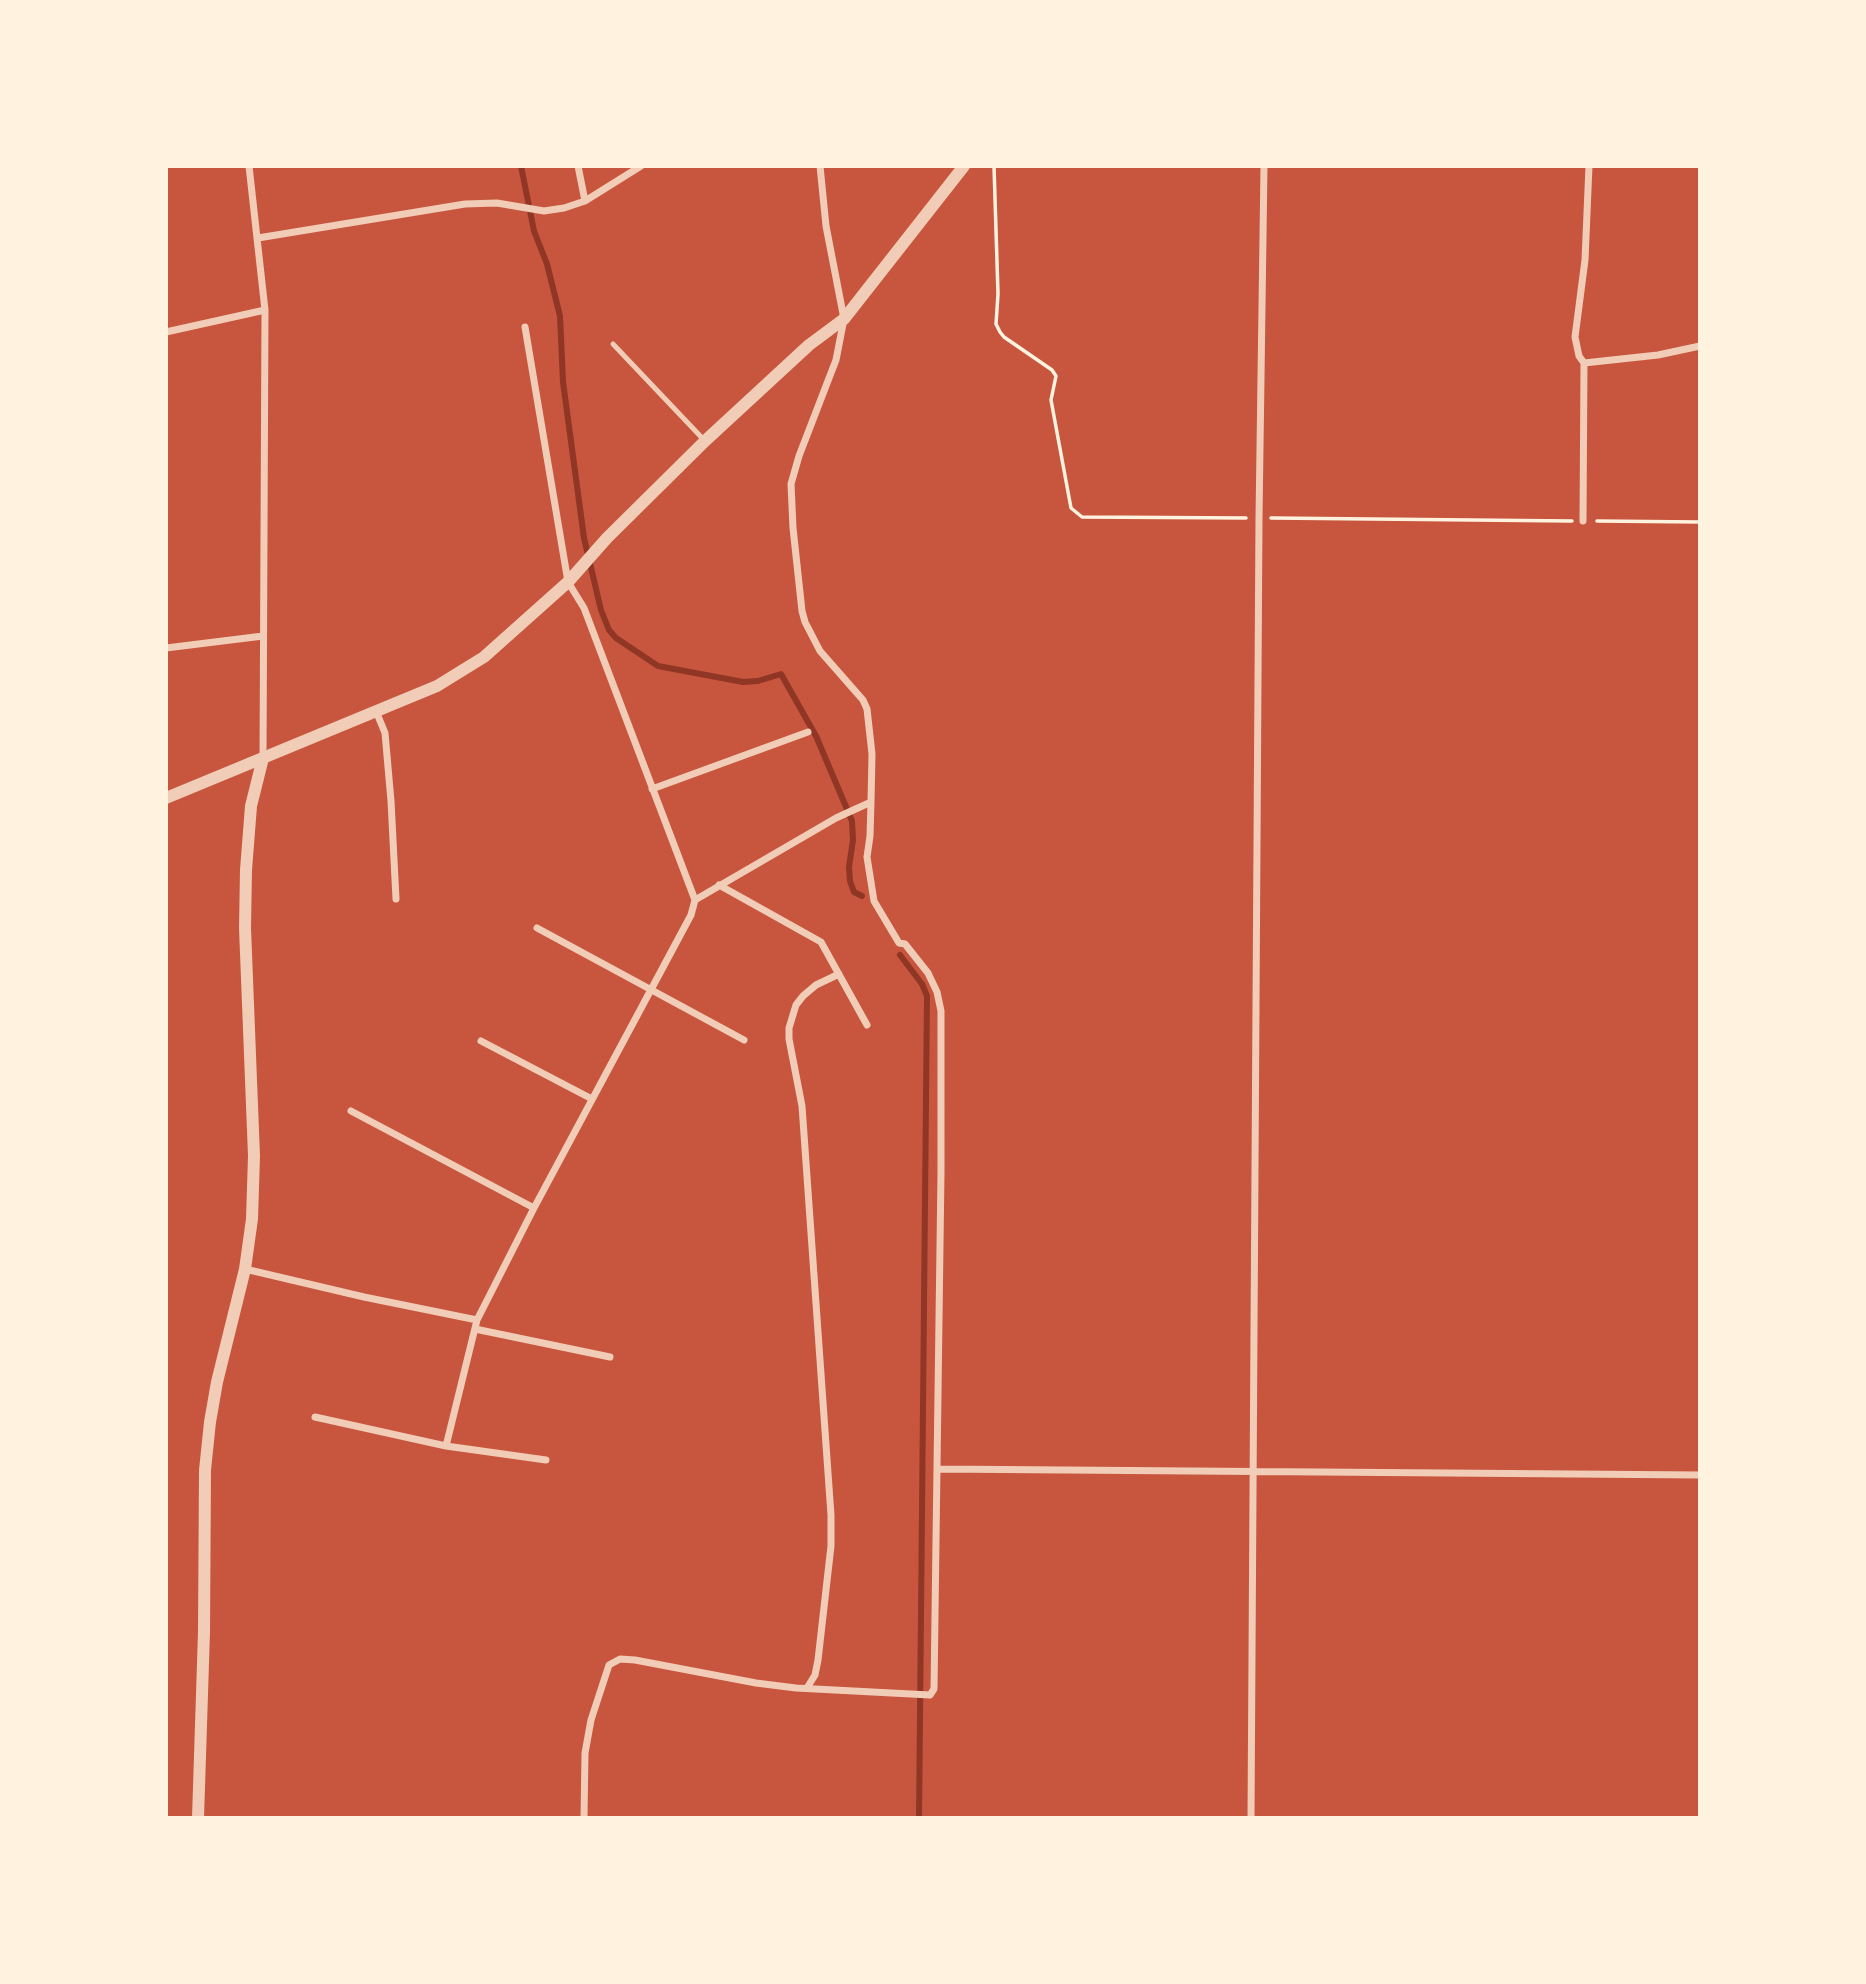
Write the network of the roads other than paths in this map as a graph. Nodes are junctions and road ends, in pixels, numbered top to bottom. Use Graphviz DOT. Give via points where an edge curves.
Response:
graph roads {
  1 [pos="248,166"];
  2 [pos="578,166"];
  3 [pos="641,166"];
  4 [pos="820,166"];
  5 [pos="964,166"];
  6 [pos="1264,166"];
  7 [pos="1589,166"];
  8 [pos="585,201"];
  9 [pos="258,237"];
  10 [pos="265,310"];
  11 [pos="844,319"];
  12 [pos="525,327"];
  13 [pos="166,332"];
  14 [pos="613,344"];
  15 [pos="1700,346"];
  16 [pos="1584,363"];
  17 [pos="705,441"];
  18 [pos="1583,521"];
  19 [pos="568,582"];
  20 [pos="264,636"];
  21 [pos="166,648"];
  22 [pos="376,711"];
  23 [pos="808,732"];
  24 [pos="263,758"];
  25 [pos="652,789"];
  26 [pos="166,799"];
  27 [pos="871,802"];
  28 [pos="719,885"];
  29 [pos="396,899"];
  30 [pos="695,900"];
  31 [pos="537,928"];
  32 [pos="839,974"];
  33 [pos="650,990"];
  34 [pos="867,1025"];
  35 [pos="744,1040"];
  36 [pos="481,1041"];
  37 [pos="593,1098"];
  38 [pos="351,1111"];
  39 [pos="534,1208"];
  40 [pos="245,1269"];
  41 [pos="476,1324"];
  42 [pos="610,1357"];
  43 [pos="315,1417"];
  44 [pos="446,1446"];
  45 [pos="546,1460"];
  46 [pos="938,1469"];
  47 [pos="1254,1470"];
  48 [pos="1700,1475"];
  49 [pos="807,1688"];
  50 [pos="198,1818"];
  51 [pos="584,1818"];
  52 [pos="1251,1818"];
  1 -- 9 [label="street"];
  2 -- 8 [label="street"];
  3 -- 8 [label="street"];
  4 -- 11 [label="street"];
  5 -- 11 [label="street"];
  6 -- 47 [label="street"];
  7 -- 16 [label="street" via="1585,260 1575,337"];
  8 -- 9 [label="street" via="544,211 497,203 465,204"];
  9 -- 10 [label="street"];
  10 -- 13 [label="street"];
  10 -- 20 [label="street"];
  11 -- 17 [label="street" via="809,345"];
  11 -- 27 [label="street" via="836,360 791,484 793,528 805,622 820,651 867,709"];
  12 -- 19 [label="street"];
  14 -- 17 [label="lane"];
  15 -- 16 [label="street"];
  16 -- 18 [label="street"];
  17 -- 19 [label="street"];
  19 -- 22 [label="street" via="484,657 437,686"];
  19 -- 25 [label="street" via="584,608"];
  20 -- 21 [label="street"];
  20 -- 24 [label="street"];
  22 -- 24 [label="street"];
  22 -- 29 [label="street" via="385,733"];
  23 -- 25 [label="street"];
  24 -- 26 [label="street"];
  24 -- 40 [label="street" via="251,806 246,870 254,1156"];
  25 -- 30 [label="street"];
  27 -- 28 [label="street"];
  27 -- 46 [label="street" via="867,857 874,901 899,943 905,944 928,973 941,1011"];
  28 -- 30 [label="street"];
  28 -- 32 [label="street" via="821,942"];
  30 -- 33 [label="street"];
  31 -- 33 [label="street"];
  32 -- 34 [label="street"];
  32 -- 49 [label="street" via="803,996 789,1028 802,1106 831,1515 818,1660"];
  33 -- 35 [label="street"];
  33 -- 37 [label="street"];
  36 -- 37 [label="street"];
  37 -- 39 [label="street"];
  38 -- 39 [label="street"];
  39 -- 41 [label="street"];
  40 -- 41 [label="street"];
  40 -- 50 [label="street" via="217,1382 205,1470"];
  41 -- 42 [label="street"];
  41 -- 44 [label="street"];
  43 -- 44 [label="street"];
  44 -- 45 [label="street"];
  46 -- 47 [label="street"];
  46 -- 49 [label="street" via="934,1689 930,1695"];
  47 -- 48 [label="street"];
  47 -- 52 [label="street"];
  49 -- 51 [label="street" via="635,1660 614,1662 609,1665 587,1737"];
}
